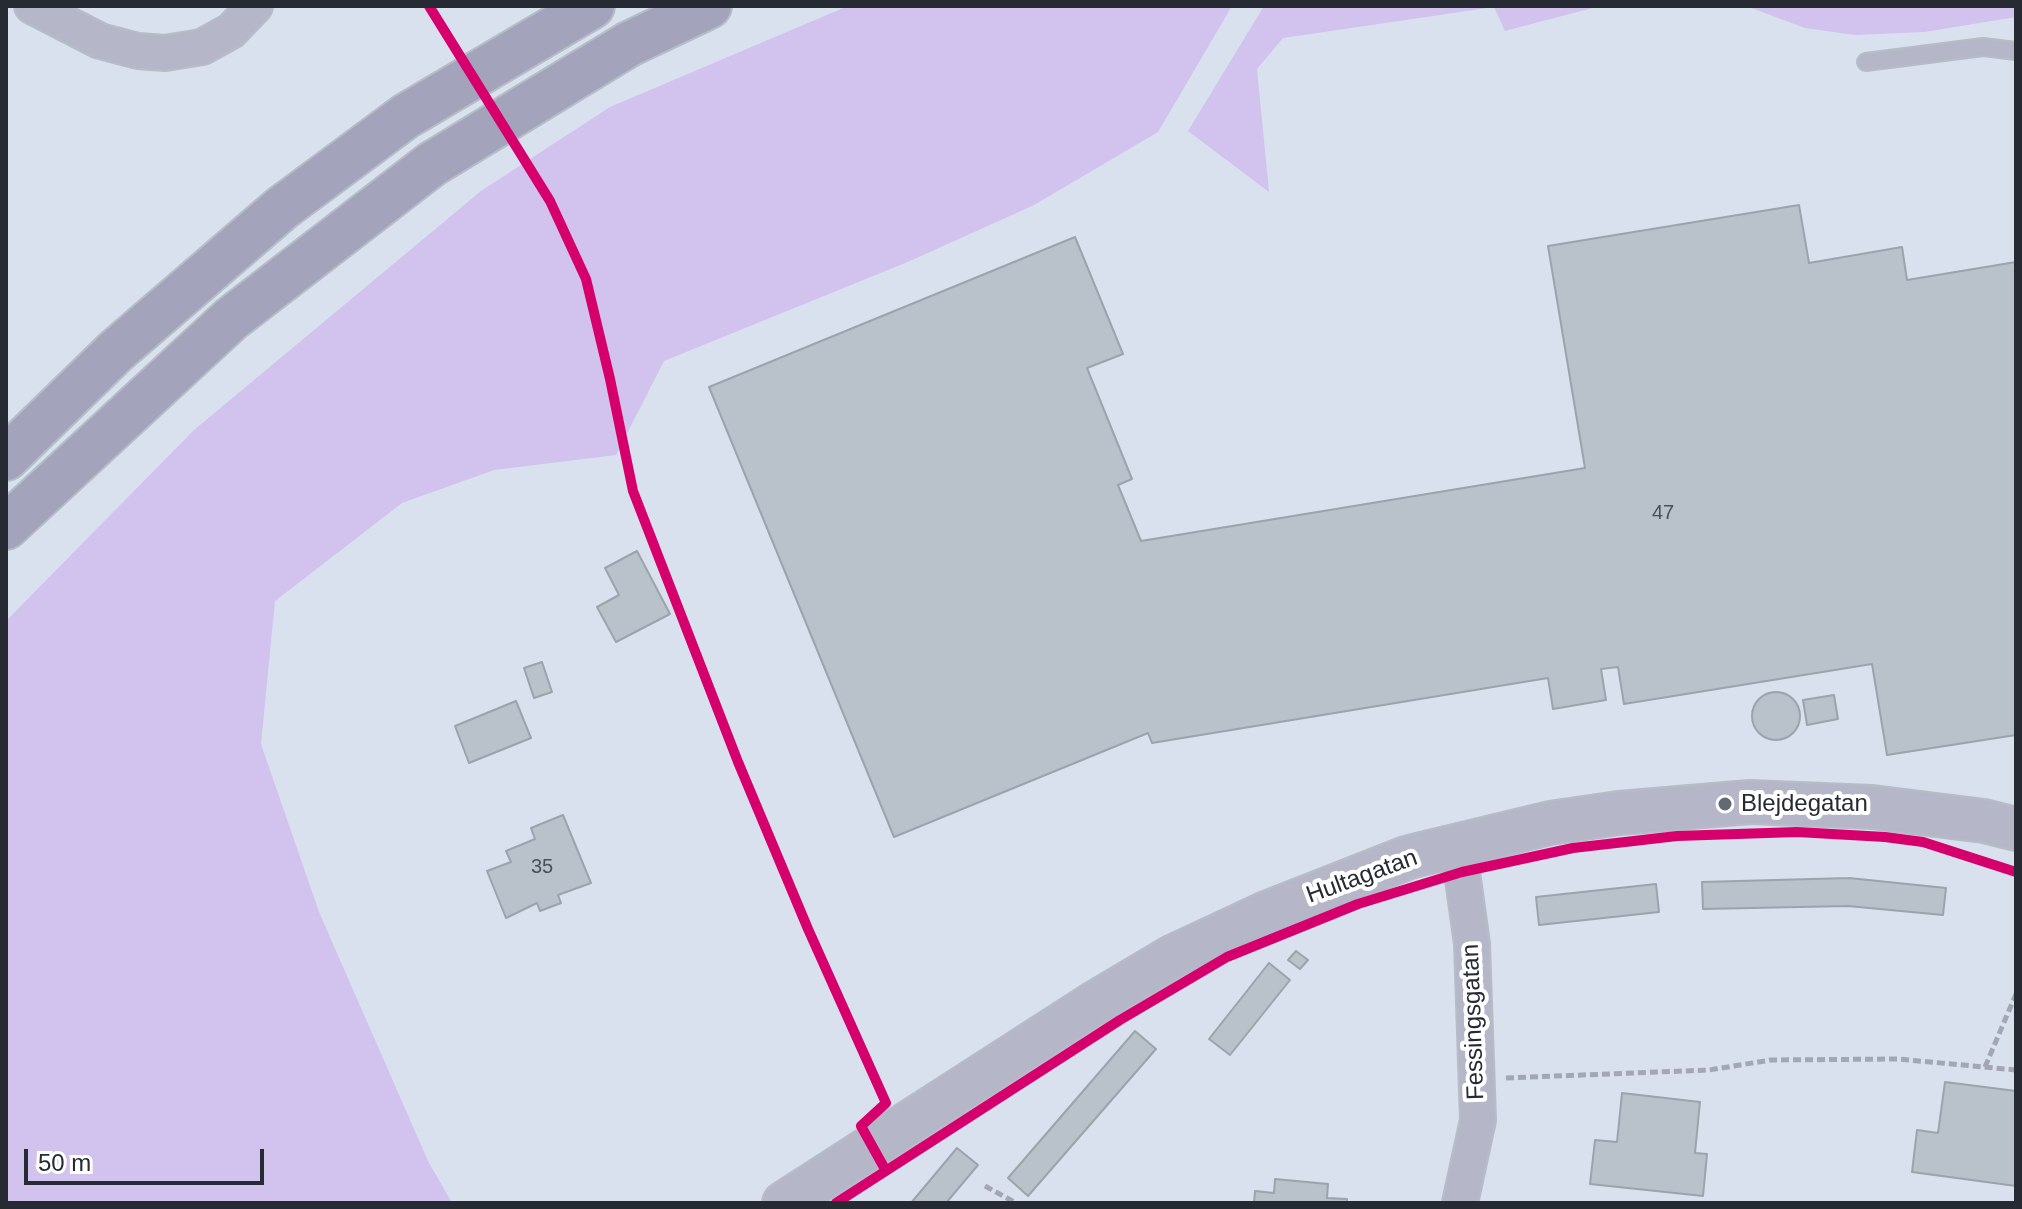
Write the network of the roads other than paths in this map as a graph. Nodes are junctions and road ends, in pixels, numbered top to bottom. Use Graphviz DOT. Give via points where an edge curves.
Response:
graph roads {
  1 [pos="32,6"];
  2 [pos="255,6"];
  3 [pos="592,6"];
  4 [pos="709,6"];
  5 [pos="2016,51"];
  6 [pos="1866,62"];
  7 [pos="6,458"];
  8 [pos="6,527"];
  9 [pos="2016,829"];
  10 [pos="1472,840"];
  11 [pos="784,1203"];
  12 [pos="1460,1203"];
  1 -- 2 [label="street" via="100,41 165,53 202,47 231,31"];
  3 -- 7 [label="highway" via="406,116 282,208 116,351"];
  4 -- 8 [label="highway" via="629,44 432,164 231,319"];
  5 -- 6 [label="lane" via="1983,47"];
  9 -- 10 [label="street, Hultagatan" via="1872,807 1750,802 1619,813"];
  10 -- 11 [label="street, Hultagatan" via="1357,877 1172,957"];
  10 -- 12 [label="street, Fessingsgatan" via="1462,872 1472,944 1478,1120"];
}
